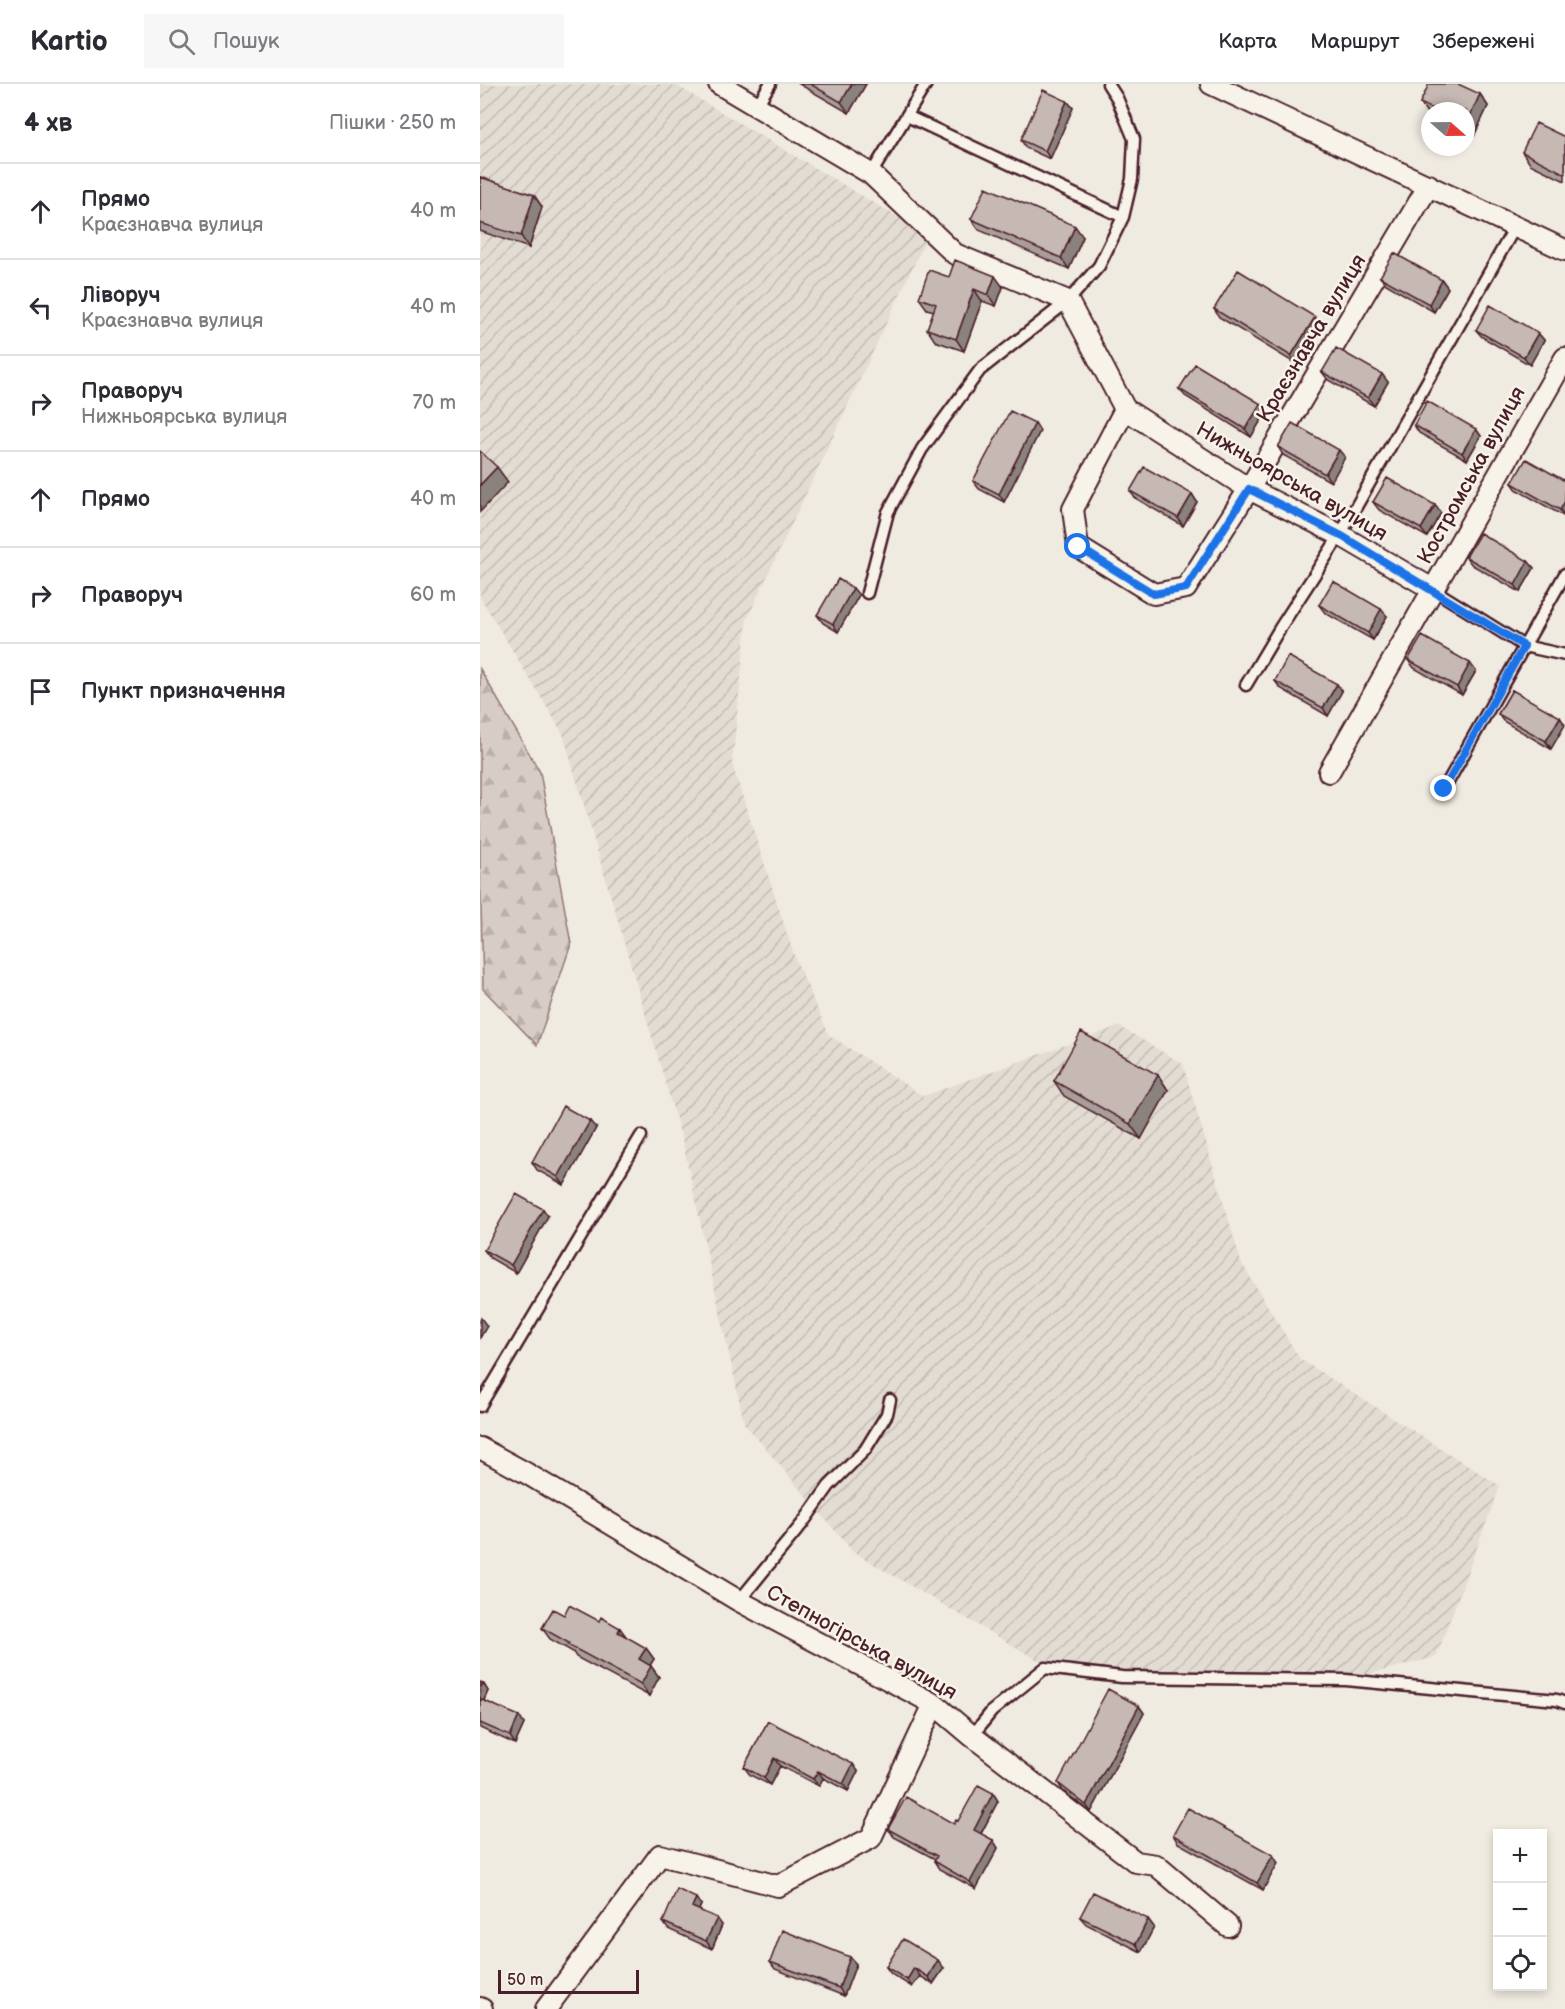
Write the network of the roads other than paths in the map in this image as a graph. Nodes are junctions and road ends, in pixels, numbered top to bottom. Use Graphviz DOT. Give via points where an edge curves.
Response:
graph roads {
  1 [pos="719,84"];
  2 [pos="770,84"];
  3 [pos="926,84"];
  4 [pos="1108,84"];
  5 [pos="1211,84"];
  6 [pos="756,106"];
  7 [pos="907,116"];
  8 [pos="872,174"];
  9 [pos="1429,185"];
  10 [pos="1123,216"];
  11 [pos="1515,227"];
  12 [pos="1565,250"];
  13 [pos="1068,301"];
  14 [pos="1565,358"];
  15 [pos="1125,409"];
  16 [pos="1249,489"];
  17 [pos="1340,535"];
  18 [pos="1565,574"];
  19 [pos="1434,590"];
  20 [pos="867,592"];
  21 [pos="1524,646"];
  22 [pos="1565,655"];
  23 [pos="1246,685"];
  24 [pos="1329,772"];
  25 [pos="1444,789"];
  26 [pos="641,1136"];
  27 [pos="890,1400"];
  28 [pos="480,1406"];
  29 [pos="480,1448"];
  30 [pos="739,1601"];
  31 [pos="1565,1703"];
  32 [pos="934,1704"];
  33 [pos="972,1736"];
  34 [pos="1228,1926"];
  35 [pos="546,2009"];
  1 -- 6 [label="street"];
  2 -- 6 [label="lane"];
  3 -- 7 [label="lane"];
  4 -- 10 [label="lane" via="1134,139 1132,178"];
  5 -- 9 [label="street"];
  6 -- 8 [label="street"];
  7 -- 8 [label="lane"];
  7 -- 10 [label="lane"];
  8 -- 13 [label="street" via="955,254"];
  9 -- 11 [label="street"];
  9 -- 16 [label="street, Краєзнавча вулиця"];
  10 -- 13 [label="lane" via="1099,266"];
  11 -- 12 [label="street"];
  11 -- 17 [label="lane"];
  13 -- 15 [label="street, Нижньоярська вулиця"];
  13 -- 20 [label="lane" via="980,370 922,450 888,512"];
  14 -- 19 [label="street, Костромська вулиця"];
  15 -- 16 [label="street, Нижньоярська вулиця"];
  15 -- 16 [label="street, Краєзнавча вулиця" via="1073,509 1078,547 1154,594 1186,588"];
  16 -- 17 [label="street, Нижньоярська вулиця"];
  17 -- 19 [label="street, Нижньоярська вулиця"];
  17 -- 23 [label="lane"];
  18 -- 21 [label="lane"];
  19 -- 21 [label="lane"];
  19 -- 24 [label="street, Костромська вулиця"];
  21 -- 22 [label="lane"];
  21 -- 25 [label="lane"];
  26 -- 28 [label="lane"];
  27 -- 30 [label="lane" via="887,1414 865,1450 829,1486"];
  29 -- 30 [label="street, Степногірська вулиця"];
  30 -- 32 [label="street, Степногірська вулиця"];
  31 -- 33 [label="lane" via="1346,1680 1122,1677 1045,1668 992,1711"];
  32 -- 33 [label="street, Степногірська вулиця"];
  32 -- 35 [label="street" via="871,1838 778,1886 660,1855"];
  33 -- 34 [label="street, Степногірська вулиця" via="1136,1862 1156,1865"];
}
